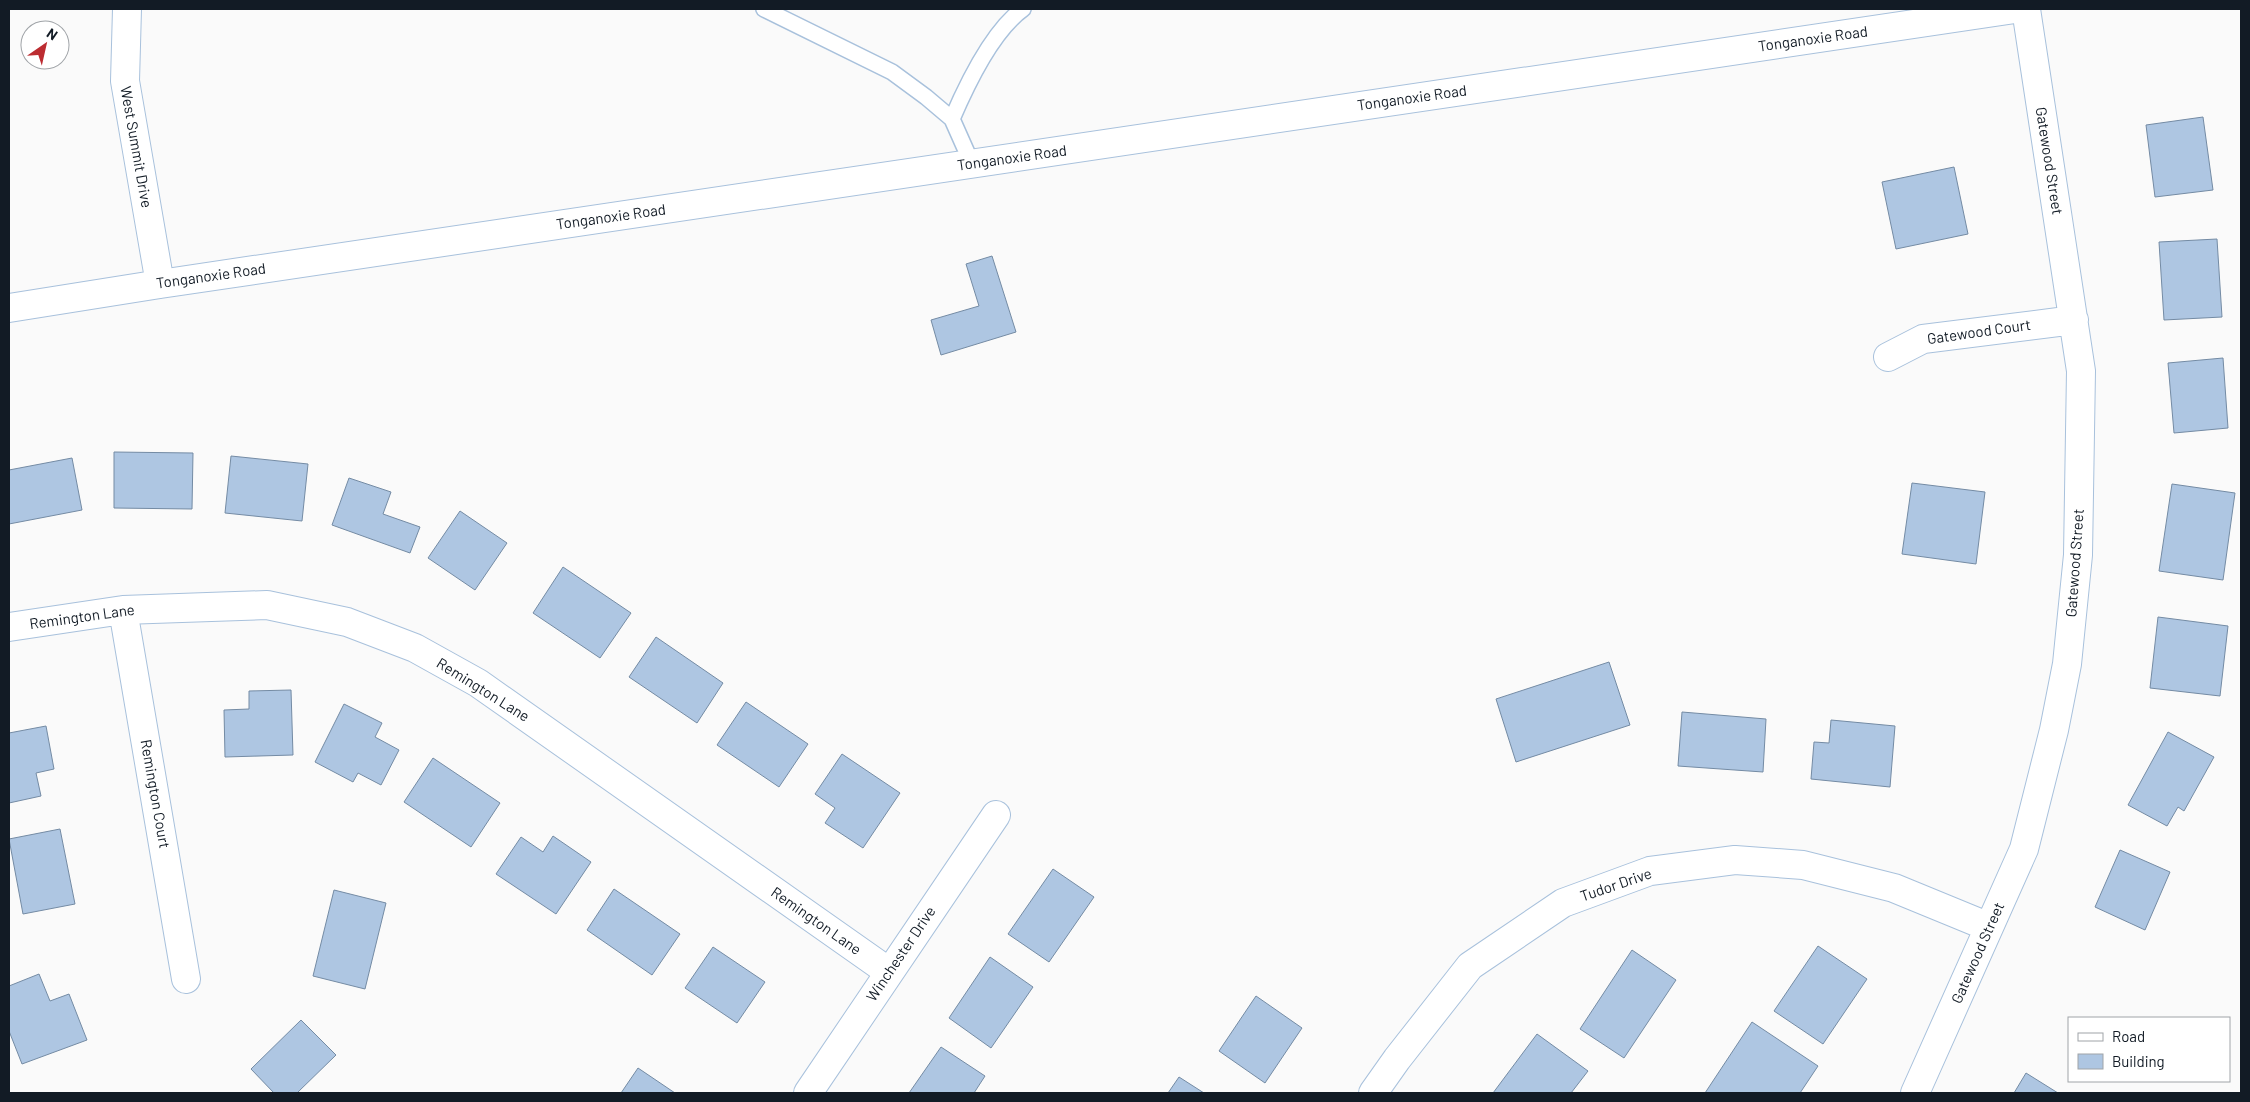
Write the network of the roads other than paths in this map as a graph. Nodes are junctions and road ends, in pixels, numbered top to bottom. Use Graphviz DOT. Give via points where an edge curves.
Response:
graph roads {
  1 [pos="127,9"];
  2 [pos="764,9"];
  3 [pos="1023,9"];
  4 [pos="2015,9"];
  5 [pos="2026,9"];
  6 [pos="952,119"];
  7 [pos="972,164"];
  8 [pos="160,284"];
  9 [pos="9,308"];
  10 [pos="2074,320"];
  11 [pos="1888,357"];
  12 [pos="123,610"];
  13 [pos="9,627"];
  14 [pos="996,815"];
  15 [pos="1989,927"];
  16 [pos="889,972"];
  17 [pos="186,979"];
  18 [pos="808,1093"];
  19 [pos="1374,1093"];
  20 [pos="1915,1093"];
  1 -- 8 [label="street, West Summit Drive" via="125,81"];
  2 -- 6 [label="lane" via="892,72"];
  3 -- 6 [label="lane" via="988,50"];
  4 -- 7 [label="street, Tonganoxie Road"];
  5 -- 10 [label="street, Gatewood Street"];
  6 -- 7 [label="lane"];
  7 -- 8 [label="street, Tonganoxie Road"];
  8 -- 9 [label="street, Tonganoxie Road"];
  10 -- 11 [label="street, Gatewood Court" via="1922,339"];
  10 -- 15 [label="street, Gatewood Street" via="2082,371 2078,555 2067,664 2024,849"];
  12 -- 13 [label="street, Remington Lane"];
  12 -- 16 [label="street, Remington Lane" via="267,605 347,622 415,648 478,683"];
  12 -- 17 [label="street, Remington Court"];
  14 -- 16 [label="street, Winchester Drive"];
  15 -- 19 [label="street, Tudor Drive" via="1894,888 1803,865 1734,860 1650,871 1563,903 1470,966"];
  15 -- 20 [label="street, Gatewood Street"];
  16 -- 18 [label="street, Winchester Drive"];
}
